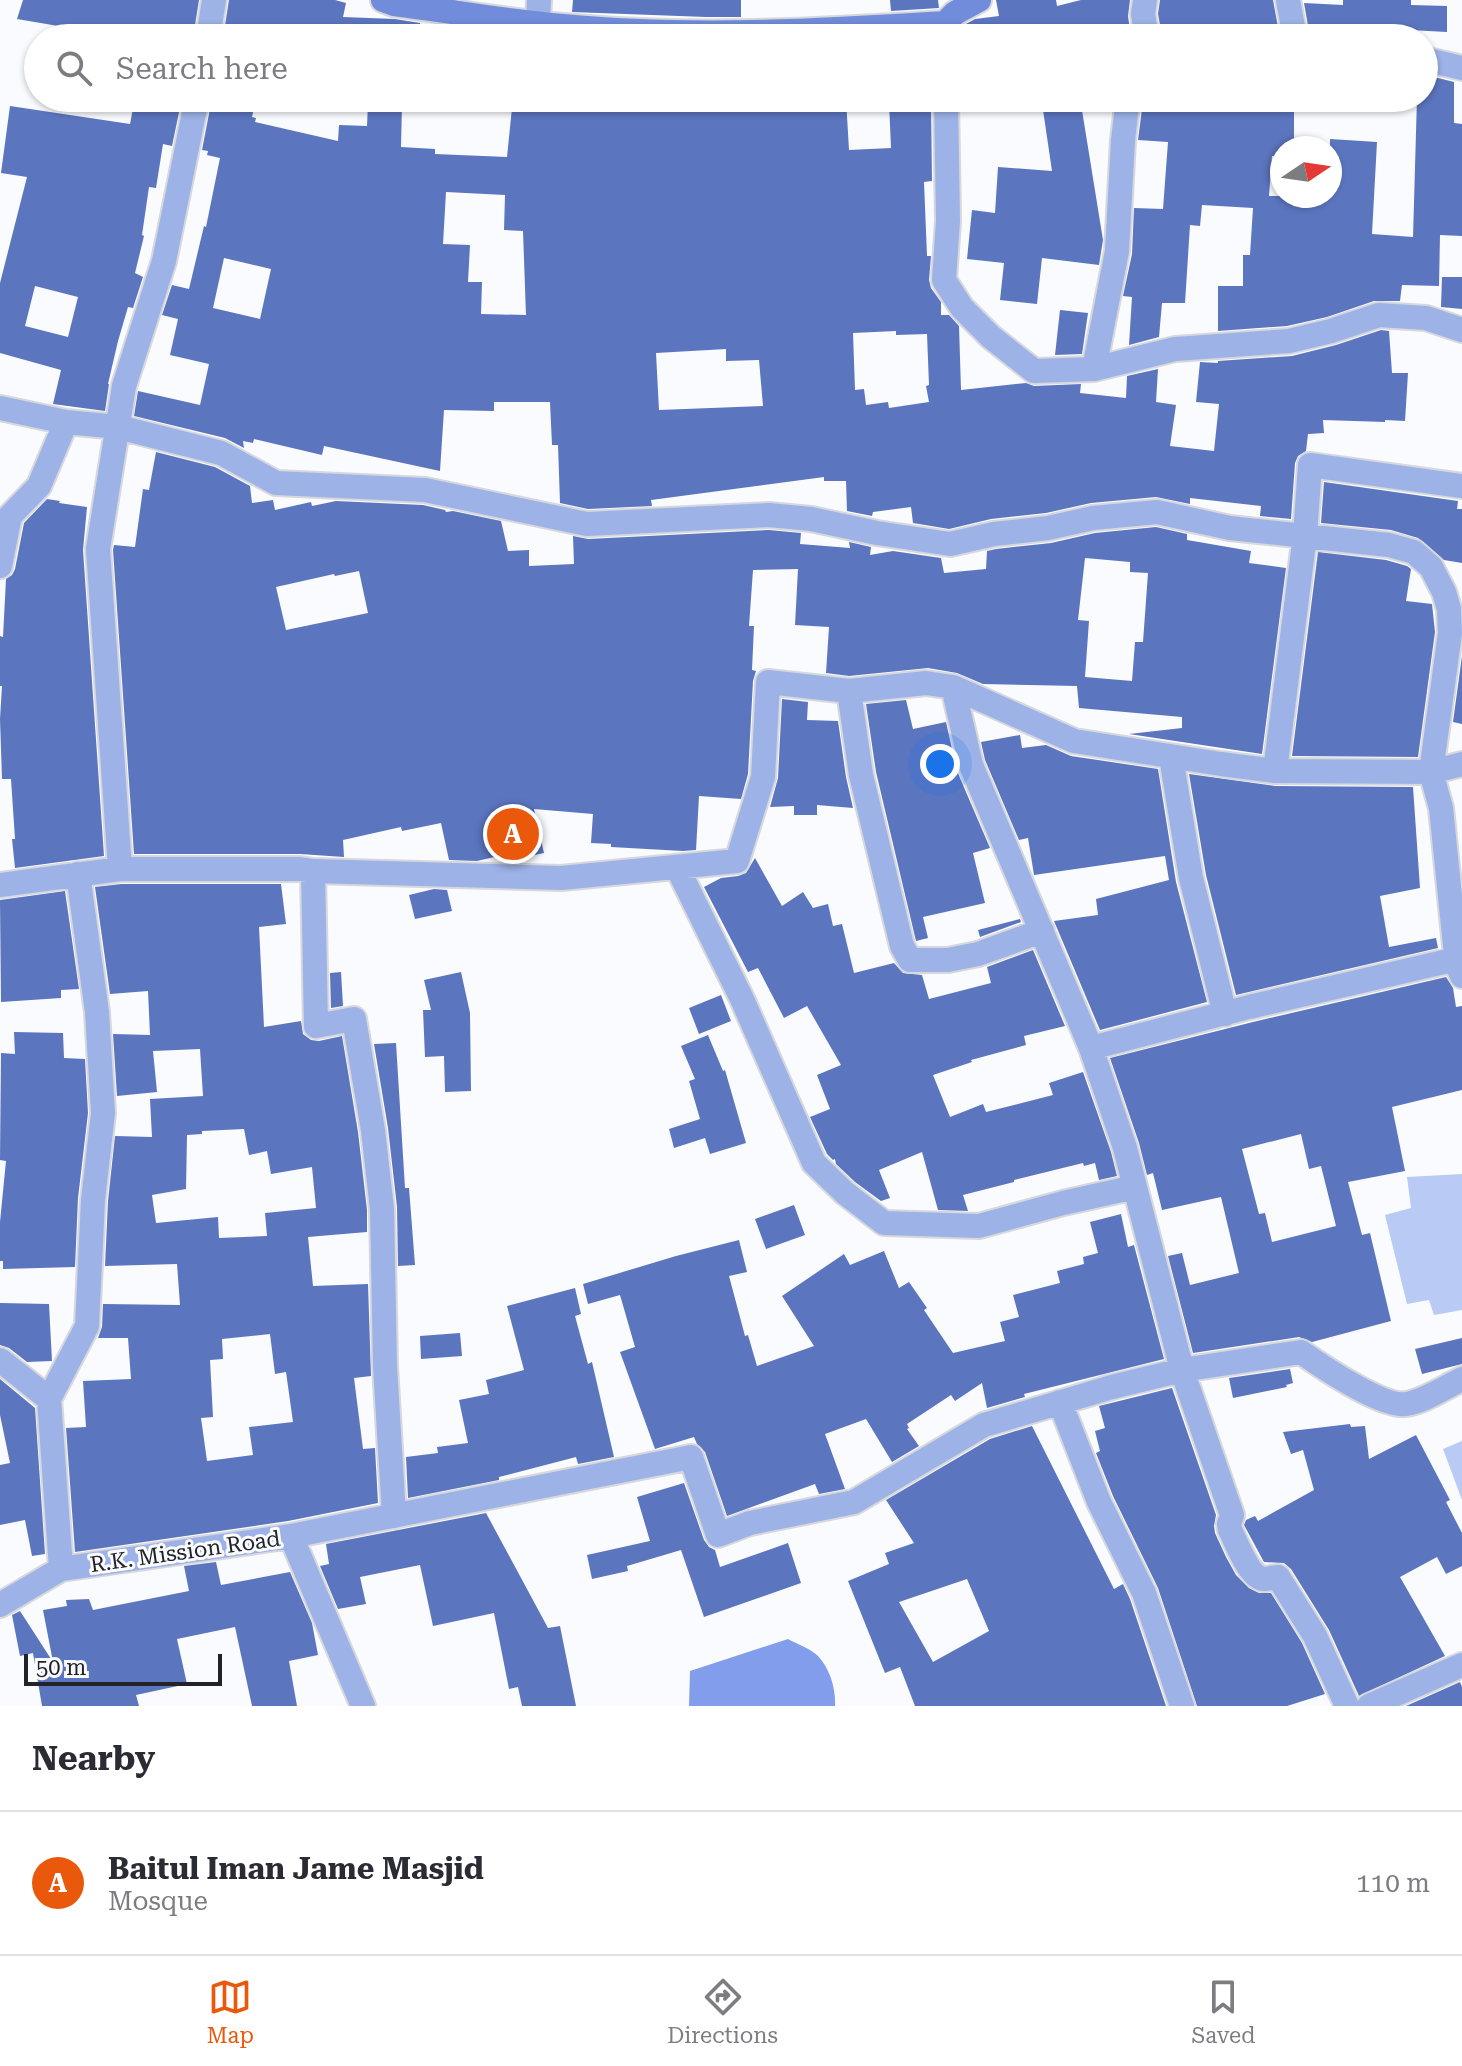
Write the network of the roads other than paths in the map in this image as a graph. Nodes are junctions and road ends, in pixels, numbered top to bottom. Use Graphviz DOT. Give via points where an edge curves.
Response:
graph roads {
  1 [pos="214,0"];
  2 [pos="383,0"];
  3 [pos="979,0"];
  4 [pos="1145,0"];
  5 [pos="1288,0"];
  6 [pos="422,4"];
  7 [pos="538,12"];
  8 [pos="210,24"];
  9 [pos="559,24"];
  10 [pos="949,24"];
  11 [pos="1145,24"];
  12 [pos="1292,24"];
  13 [pos="1438,62"];
  14 [pos="1462,68"];
  15 [pos="194,112"];
  16 [pos="946,112"];
  17 [pos="1126,112"];
  18 [pos="1462,330"];
  19 [pos="1094,369"];
  20 [pos="0,408"];
  21 [pos="66,422"];
  22 [pos="118,427"];
  23 [pos="1462,486"];
  24 [pos="1305,535"];
  25 [pos="0,566"];
  26 [pos="953,687"];
  27 [pos="849,691"];
  28 [pos="1171,757"];
  29 [pos="1462,764"];
  30 [pos="1275,771"];
  31 [pos="1431,772"];
  32 [pos="1454,848"];
  33 [pos="677,867"];
  34 [pos="120,869"];
  35 [pos="313,871"];
  36 [pos="78,874"];
  37 [pos="0,885"];
  38 [pos="1042,931"];
  39 [pos="1460,970"];
  40 [pos="1225,1014"];
  41 [pos="1091,1048"];
  42 [pos="1135,1187"];
  43 [pos="0,1360"];
  44 [pos="1182,1370"];
  45 [pos="1462,1379"];
  46 [pos="49,1399"];
  47 [pos="1060,1402"];
  48 [pos="394,1516"];
  49 [pos="291,1536"];
  50 [pos="61,1569"];
  51 [pos="0,1605"];
  52 [pos="1462,1665"];
  53 [pos="363,1706"];
  54 [pos="1182,1706"];
  55 [pos="1347,1706"];
  56 [pos="1369,1706"];
  1 -- 8 [label="street"];
  2 -- 6 [label="main road"];
  3 -- 10 [label="main road" via="955,13"];
  4 -- 11 [label="street"];
  5 -- 12 [label="street"];
  6 -- 7 [label="main road"];
  7 -- 9 [label="main road"];
  13 -- 14 [label="street"];
  15 -- 22 [label="street" via="164,261 124,386"];
  16 -- 19 [label="street" via="944,280 962,308 1034,371"];
  17 -- 19 [label="street" via="1117,251"];
  18 -- 19 [label="street" via="1426,318 1379,315 1289,341 1175,349"];
  20 -- 21 [label="street"];
  21 -- 22 [label="street"];
  21 -- 25 [label="street" via="39,486 10,516"];
  22 -- 24 [label="street" via="221,453 276,483 425,490 587,524 769,515 950,544 1157,512 1230,528"];
  22 -- 34 [label="street" via="98,549"];
  23 -- 24 [label="street" via="1310,465"];
  24 -- 30 [label="street"];
  24 -- 31 [label="street" via="1389,545 1414,552 1431,567 1449,609 1450,633"];
  26 -- 27 [label="street" via="926,683"];
  26 -- 28 [label="street" via="1074,741"];
  26 -- 38 [label="street" via="971,765"];
  27 -- 33 [label="street" via="768,682 763,777 737,861"];
  27 -- 38 [label="street" via="861,775 902,946 910,960 978,954"];
  28 -- 30 [label="street"];
  28 -- 40 [label="street" via="1191,878"];
  29 -- 31 [label="street"];
  30 -- 31 [label="street"];
  31 -- 32 [label="street"];
  32 -- 39 [label="street"];
  33 -- 35 [label="street" via="561,878"];
  33 -- 42 [label="street" via="814,1163 884,1223 979,1226"];
  34 -- 35 [label="street"];
  34 -- 36 [label="street"];
  35 -- 48 [label="street" via="316,1026 354,1019 373,1130 382,1209"];
  36 -- 37 [label="street"];
  36 -- 46 [label="street" via="97,1012 103,1113 87,1326"];
  38 -- 41 [label="street"];
  39 -- 40 [label="street"];
  40 -- 41 [label="street"];
  41 -- 42 [label="street"];
  42 -- 44 [label="street"];
  43 -- 46 [label="street"];
  44 -- 45 [label="street" via="1301,1352 1344,1381 1403,1405"];
  44 -- 47 [label="street"];
  44 -- 55 [label="street" via="1232,1515 1230,1530 1258,1577 1278,1577 1315,1636"];
  46 -- 50 [label="street"];
  47 -- 48 [label="street" via="984,1425 854,1502 750,1523 718,1535 691,1457"];
  47 -- 54 [label="street" via="1099,1502 1144,1593"];
  48 -- 49 [label="street"];
  49 -- 50 [label="street, R.K. Mission Road"];
  49 -- 53 [label="street, R.K. Mission Road"];
  50 -- 51 [label="street, R.K. Mission Road"];
  52 -- 56 [label="street"];
}
